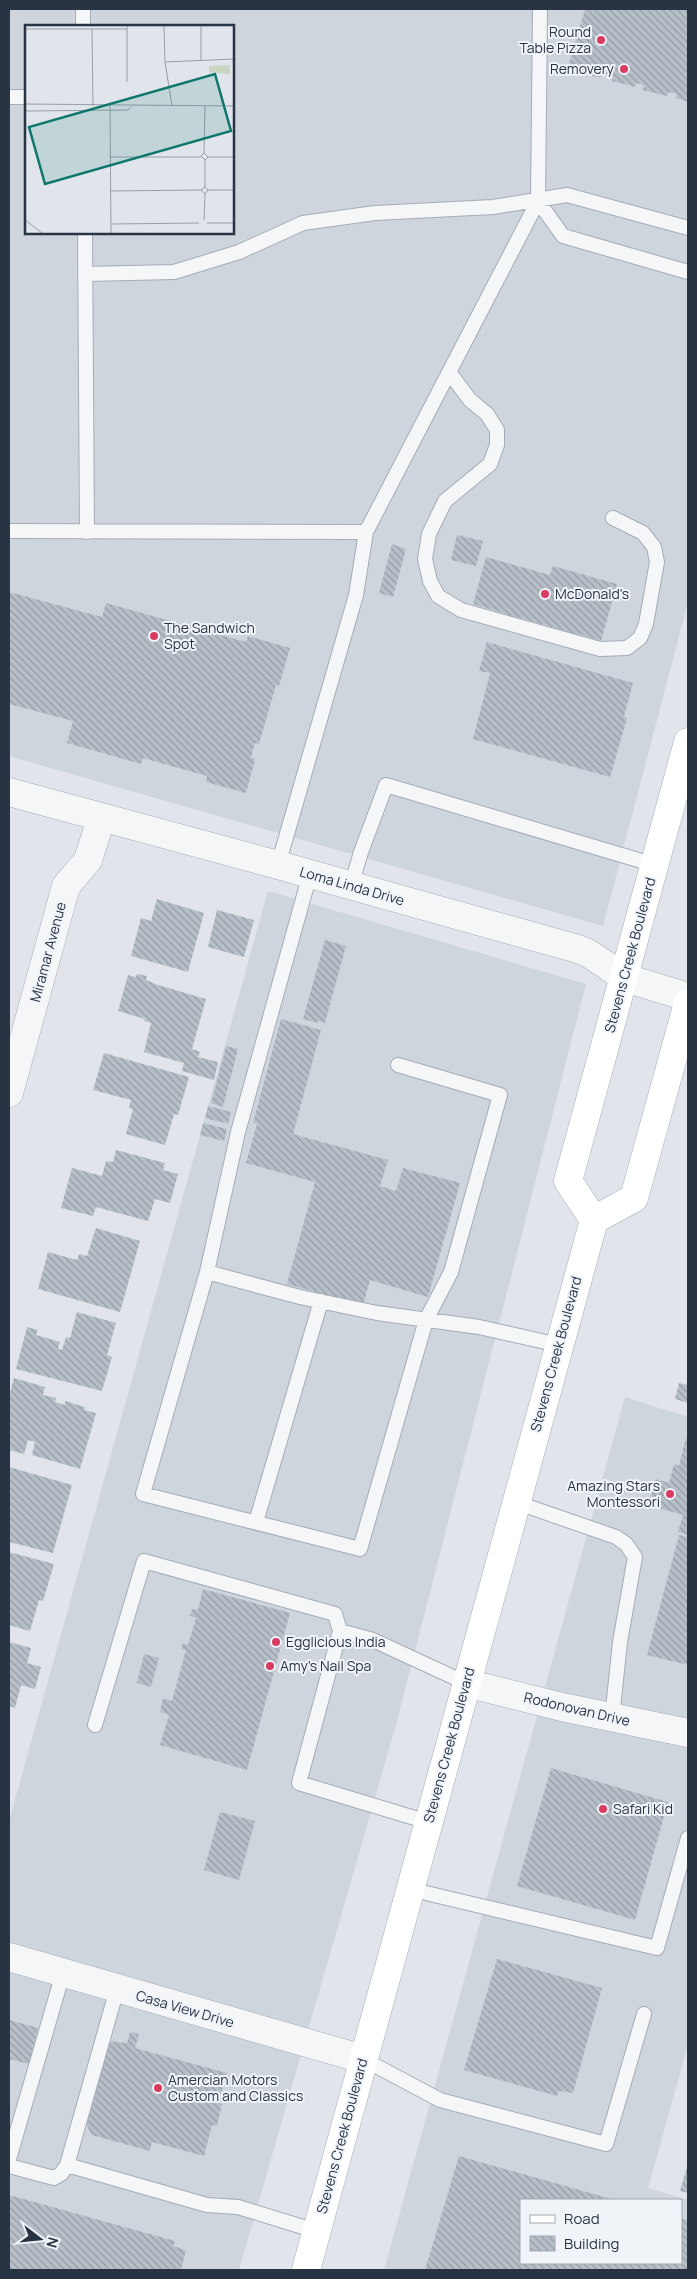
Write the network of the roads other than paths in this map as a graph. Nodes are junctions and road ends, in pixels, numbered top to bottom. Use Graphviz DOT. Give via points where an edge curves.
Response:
graph roads {
  1 [pos="83,9"];
  2 [pos="540,9"];
  3 [pos="83,25"];
  4 [pos="9,97"];
  5 [pos="25,97"];
  6 [pos="538,202"];
  7 [pos="688,228"];
  8 [pos="85,234"];
  9 [pos="688,272"];
  10 [pos="85,274"];
  11 [pos="449,372"];
  12 [pos="613,518"];
  13 [pos="9,531"];
  14 [pos="88,532"];
  15 [pos="366,532"];
  16 [pos="688,742"];
  17 [pos="683,781"];
  18 [pos="9,792"];
  19 [pos="101,818"];
  20 [pos="655,864"];
  21 [pos="278,865"];
  22 [pos="310,874"];
  23 [pos="351,886"];
  24 [pos="625,978"];
  25 [pos="688,997"];
  26 [pos="688,1003"];
  27 [pos="398,1066"];
  28 [pos="9,1094"];
  29 [pos="594,1220"];
  30 [pos="207,1272"];
  31 [pos="321,1301"];
  32 [pos="426,1320"];
  33 [pos="559,1345"];
  34 [pos="516,1502"];
  35 [pos="256,1522"];
  36 [pos="340,1631"];
  37 [pos="466,1683"];
  38 [pos="612,1718"];
  39 [pos="95,1725"];
  40 [pos="688,1734"];
  41 [pos="428,1822"];
  42 [pos="688,1838"];
  43 [pos="409,1889"];
  44 [pos="9,1957"];
  45 [pos="63,1973"];
  46 [pos="117,1989"];
  47 [pos="644,2014"];
  48 [pos="363,2059"];
  49 [pos="9,2159"];
  50 [pos="9,2166"];
  51 [pos="67,2166"];
  52 [pos="316,2231"];
  53 [pos="306,2270"];
  1 -- 3 [label="lane"];
  2 -- 6 [label="lane"];
  4 -- 5 [label="lane"];
  6 -- 7 [label="lane" via="567,195"];
  6 -- 9 [label="lane" via="563,236"];
  6 -- 10 [label="lane" via="375,213 303,223 239,252 174,272"];
  6 -- 11 [label="lane"];
  8 -- 10 [label="lane"];
  10 -- 14 [label="lane"];
  11 -- 12 [label="lane" via="470,400 487,414 496,430 497,445 490,464 445,501 429,534 425,559 430,581 438,596 461,610 600,649 627,648 640,638 646,624 657,562 654,547 643,533"];
  11 -- 15 [label="lane"];
  13 -- 14 [label="lane"];
  14 -- 15 [label="lane"];
  15 -- 21 [label="lane" via="356,595"];
  16 -- 17 [label="main road, Stevens Creek Boulevard"];
  17 -- 20 [label="main road, Stevens Creek Boulevard"];
  18 -- 19 [label="street, Loma Linda Drive"];
  19 -- 21 [label="street, Loma Linda Drive"];
  19 -- 28 [label="street, Miramar Avenue" via="88,860 66,886"];
  20 -- 23 [label="lane" via="386,785"];
  20 -- 24 [label="main road, Stevens Creek Boulevard"];
  21 -- 22 [label="street, Loma Linda Drive"];
  22 -- 23 [label="street, Loma Linda Drive"];
  22 -- 30 [label="lane" via="238,1132"];
  23 -- 24 [label="street, Loma Linda Drive" via="588,953"];
  24 -- 25 [label="street, Loma Linda Drive"];
  24 -- 29 [label="main road, Stevens Creek Boulevard" via="568,1181"];
  26 -- 29 [label="main road" via="634,1198"];
  27 -- 32 [label="lane" via="500,1094 451,1272"];
  29 -- 33 [label="main road, Stevens Creek Boulevard"];
  30 -- 31 [label="lane"];
  30 -- 35 [label="lane" via="142,1494"];
  31 -- 32 [label="lane"];
  31 -- 35 [label="lane"];
  32 -- 33 [label="lane" via="479,1327"];
  32 -- 35 [label="lane" via="360,1549"];
  33 -- 34 [label="main road, Stevens Creek Boulevard"];
  34 -- 37 [label="main road, Stevens Creek Boulevard"];
  34 -- 38 [label="lane" via="616,1537 635,1557 620,1642"];
  36 -- 37 [label="lane" via="373,1640"];
  36 -- 39 [label="lane" via="335,1614 144,1561"];
  36 -- 41 [label="lane" via="299,1783"];
  37 -- 38 [label="street, Rodonovan Drive"];
  37 -- 41 [label="main road, Stevens Creek Boulevard"];
  38 -- 40 [label="street, Rodonovan Drive"];
  41 -- 43 [label="main road, Stevens Creek Boulevard"];
  42 -- 43 [label="lane" via="657,1948"];
  43 -- 48 [label="main road, Stevens Creek Boulevard"];
  44 -- 45 [label="street, Casa View Drive"];
  45 -- 46 [label="street, Casa View Drive"];
  45 -- 49 [label="lane"];
  46 -- 48 [label="street, Casa View Drive"];
  46 -- 51 [label="lane"];
  47 -- 48 [label="lane" via="606,2144 440,2100"];
  48 -- 52 [label="main road, Stevens Creek Boulevard"];
  50 -- 51 [label="lane" via="54,2178"];
  51 -- 52 [label="lane" via="206,2205 238,2207"];
  52 -- 53 [label="main road, Stevens Creek Boulevard"];
}
